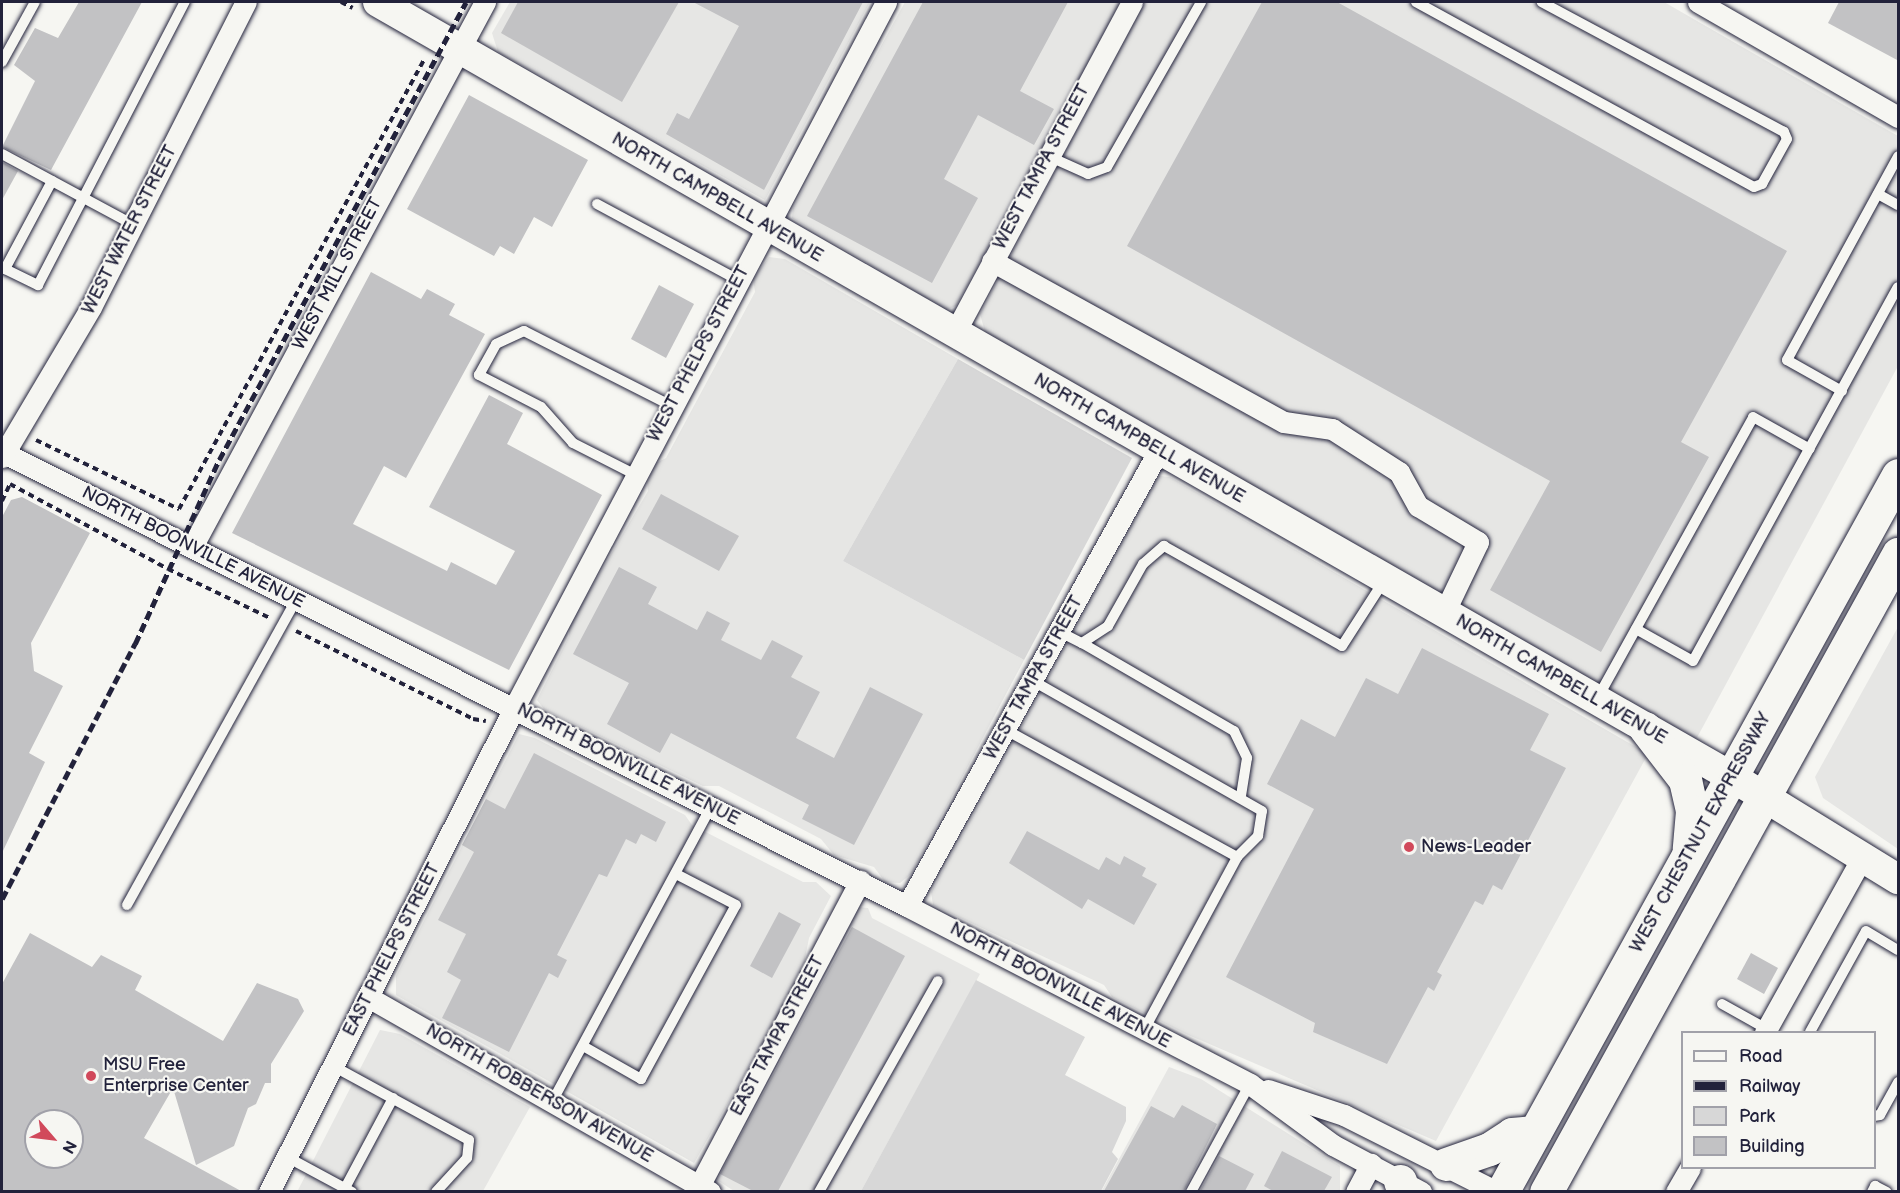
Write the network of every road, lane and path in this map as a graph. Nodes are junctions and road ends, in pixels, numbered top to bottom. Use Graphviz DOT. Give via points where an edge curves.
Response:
graph roads {
  1 [pos="35,2"];
  2 [pos="185,2"];
  3 [pos="246,2"];
  4 [pos="341,2"];
  5 [pos="485,2"];
  6 [pos="886,2"];
  7 [pos="1132,2"];
  8 [pos="1201,2"];
  9 [pos="1416,2"];
  10 [pos="1542,2"];
  11 [pos="1698,2"];
  12 [pos="369,7"];
  13 [pos="459,48"];
  14 [pos="429,51"];
  15 [pos="2,62"];
  16 [pos="1899,117"];
  17 [pos="2,154"];
  18 [pos="1048,156"];
  19 [pos="1899,156"];
  20 [pos="52,181"];
  21 [pos="1878,194"];
  22 [pos="83,198"];
  23 [pos="597,204"];
  24 [pos="1899,205"];
  25 [pos="134,225"];
  26 [pos="766,226"];
  27 [pos="992,261"];
  28 [pos="738,280"];
  29 [pos="1899,287"];
  30 [pos="954,333"];
  31 [pos="1842,391"];
  32 [pos="672,406"];
  33 [pos="41,431"];
  34 [pos="1810,448"];
  35 [pos="1159,450"];
  36 [pos="2,454"];
  37 [pos="636,475"];
  38 [pos="1899,475"];
  39 [pos="2,501"];
  40 [pos="192,547"];
  41 [pos="1899,554"];
  42 [pos="1385,579"];
  43 [pos="296,600"];
  44 [pos="1444,613"];
  45 [pos="282,623"];
  46 [pos="1636,629"];
  47 [pos="1060,632"];
  48 [pos="1082,643"];
  49 [pos="1033,681"];
  50 [pos="1597,700"];
  51 [pos="514,708"];
  52 [pos="487,721"];
  53 [pos="1645,728"];
  54 [pos="1006,730"];
  55 [pos="1732,777"];
  56 [pos="1240,796"];
  57 [pos="1764,796"];
  58 [pos="711,807"];
  59 [pos="1237,857"];
  60 [pos="1862,858"];
  61 [pos="1686,861"];
  62 [pos="676,874"];
  63 [pos="1899,879"];
  64 [pos="860,881"];
  65 [pos="127,905"];
  66 [pos="907,906"];
  67 [pos="1899,950"];
  68 [pos="938,981"];
  69 [pos="368,997"];
  70 [pos="1722,1004"];
  71 [pos="1144,1030"];
  72 [pos="1766,1031"];
  73 [pos="1811,1031"];
  74 [pos="583,1046"];
  75 [pos="333,1066"];
  76 [pos="1899,1082"];
  77 [pos="1250,1084"];
  78 [pos="393,1098"];
  79 [pos="552,1102"];
  80 [pos="1876,1116"];
  81 [pos="1535,1132"];
  82 [pos="287,1157"];
  83 [pos="1371,1164"];
  84 [pos="1446,1164"];
  85 [pos="1689,1169"];
  86 [pos="1408,1188"];
  87 [pos="348,1190"];
  88 [pos="702,1190"];
  89 [pos="269,1191"];
  90 [pos="436,1191"];
  91 [pos="819,1191"];
  92 [pos="1191,1191"];
  93 [pos="1356,1191"];
  94 [pos="1497,1191"];
  95 [pos="1502,1191"];
  96 [pos="1546,1191"];
  97 [pos="1676,1191"];
  98 [pos="1872,1191"];
  99 [pos="1887,1191"];
  1 -- 15 [label="lane"];
  2 -- 22 [label="lane"];
  3 -- 25 [label="street, WEST WATER STREET"];
  4 -- 12 [label="path"];
  5 -- 13 [label="street, WEST MILL STREET"];
  6 -- 26 [label="street, WEST PHELPS STREET"];
  7 -- 18 [label="street, WEST TAMPA STREET"];
  8 -- 18 [label="lane" via="1107,166 1088,174"];
  9 -- 10 [label="lane" via="1754,187 1762,184 1787,139 1784,132"];
  11 -- 16 [label="street"];
  12 -- 13 [label="main road, NORTH CAMPBELL AVENUE"];
  13 -- 26 [label="main road, NORTH CAMPBELL AVENUE"];
  13 -- 40 [label="street, WEST MILL STREET"];
  14 -- 33 [label="path" via="179,509 36,440"];
  17 -- 20 [label="lane"];
  18 -- 27 [label="street, WEST TAMPA STREET"];
  19 -- 21 [label="lane"];
  20 -- 22 [label="lane"];
  20 -- 22 [label="lane" via="5,269 38,285"];
  21 -- 24 [label="lane"];
  21 -- 31 [label="lane" via="1786,360"];
  22 -- 25 [label="lane"];
  23 -- 28 [label="lane"];
  25 -- 36 [label="street, WEST WATER STREET"];
  26 -- 28 [label="street, WEST PHELPS STREET"];
  26 -- 30 [label="main road, NORTH CAMPBELL AVENUE"];
  27 -- 30 [label="street, WEST TAMPA STREET"];
  27 -- 44 [label="street" via="1284,422 1332,429 1399,471 1418,506 1478,542"];
  28 -- 32 [label="street, WEST PHELPS STREET"];
  29 -- 31 [label="lane"];
  30 -- 35 [label="main road, NORTH CAMPBELL AVENUE"];
  31 -- 34 [label="lane"];
  32 -- 37 [label="street, WEST PHELPS STREET"];
  32 -- 37 [label="lane" via="524,331 496,344 479,375 542,407 573,443"];
  34 -- 46 [label="lane" via="1753,417"];
  34 -- 46 [label="lane" via="1693,661"];
  35 -- 42 [label="main road, NORTH CAMPBELL AVENUE"];
  35 -- 47 [label="street, WEST TAMPA STREET"];
  36 -- 40 [label="street, NORTH BOONVILLE AVENUE"];
  37 -- 51 [label="street, WEST PHELPS STREET"];
  38 -- 55 [label="main road, WEST CHESTNUT EXPRESSWAY"];
  39 -- 45 [label="path" via="10,484 168,569"];
  40 -- 43 [label="street, NORTH BOONVILLE AVENUE"];
  41 -- 57 [label="main road, WEST CHESTNUT EXPRESSWAY"];
  42 -- 44 [label="main road, NORTH CAMPBELL AVENUE"];
  42 -- 48 [label="lane" via="1342,646 1164,546 1143,564 1108,626"];
  43 -- 45 [label="lane"];
  43 -- 51 [label="street, NORTH BOONVILLE AVENUE"];
  44 -- 50 [label="main road, NORTH CAMPBELL AVENUE"];
  45 -- 52 [label="path" via="473,718"];
  45 -- 65 [label="lane"];
  46 -- 50 [label="lane"];
  47 -- 48 [label="lane"];
  47 -- 49 [label="street, WEST TAMPA STREET"];
  48 -- 56 [label="lane" via="1234,731 1247,758"];
  49 -- 54 [label="street, WEST TAMPA STREET"];
  49 -- 56 [label="lane"];
  50 -- 53 [label="main road, NORTH CAMPBELL AVENUE"];
  51 -- 58 [label="street, NORTH BOONVILLE AVENUE"];
  51 -- 69 [label="street, EAST PHELPS STREET"];
  53 -- 55 [label="main road, NORTH CAMPBELL AVENUE"];
  53 -- 61 [label="main road" via="1677,764 1690,796 1692,828"];
  54 -- 59 [label="lane"];
  54 -- 66 [label="street, WEST TAMPA STREET"];
  55 -- 57 [label="main road, NORTH CAMPBELL AVENUE"];
  55 -- 61 [label="main road, WEST CHESTNUT EXPRESSWAY"];
  56 -- 59 [label="lane" via="1262,811 1258,836"];
  57 -- 60 [label="main road, NORTH CAMPBELL AVENUE"];
  57 -- 96 [label="main road, WEST CHESTNUT EXPRESSWAY"];
  58 -- 62 [label="lane"];
  58 -- 64 [label="street, NORTH BOONVILLE AVENUE"];
  59 -- 71 [label="lane"];
  60 -- 63 [label="main road, NORTH CAMPBELL AVENUE"];
  60 -- 72 [label="street"];
  61 -- 81 [label="main road, WEST CHESTNUT EXPRESSWAY"];
  62 -- 74 [label="lane"];
  62 -- 74 [label="lane" via="736,905 641,1079"];
  64 -- 66 [label="street, NORTH BOONVILLE AVENUE"];
  64 -- 88 [label="street, EAST TAMPA STREET"];
  66 -- 71 [label="street, NORTH BOONVILLE AVENUE"];
  67 -- 73 [label="lane" via="1866,931"];
  68 -- 91 [label="lane"];
  69 -- 75 [label="street, EAST PHELPS STREET"];
  69 -- 79 [label="street, NORTH ROBBERSON AVENUE"];
  70 -- 72 [label="lane"];
  71 -- 77 [label="street, NORTH BOONVILLE AVENUE"];
  74 -- 79 [label="lane"];
  75 -- 78 [label="lane"];
  75 -- 82 [label="street, EAST PHELPS STREET"];
  76 -- 80 [label="lane"];
  77 -- 83 [label="street, NORTH BOONVILLE AVENUE" via="1333,1144"];
  77 -- 84 [label="street, NORTH BOONVILLE AVENUE" via="1344,1115"];
  77 -- 92 [label="lane"];
  78 -- 87 [label="lane"];
  78 -- 90 [label="lane" via="469,1140 467,1158"];
  79 -- 88 [label="street, NORTH ROBBERSON AVENUE"];
  81 -- 84 [label="main road" via="1512,1134 1489,1149"];
  81 -- 95 [label="main road, WEST CHESTNUT EXPRESSWAY"];
  82 -- 87 [label="lane"];
  82 -- 89 [label="street, EAST PHELPS STREET"];
  83 -- 86 [label="street, NORTH BOONVILLE AVENUE"];
  83 -- 93 [label="street"];
  84 -- 94 [label="street, NORTH BOONVILLE AVENUE"];
  85 -- 97 [label="street"];
  98 -- 99 [label="lane" via="1875,1186"];
}
